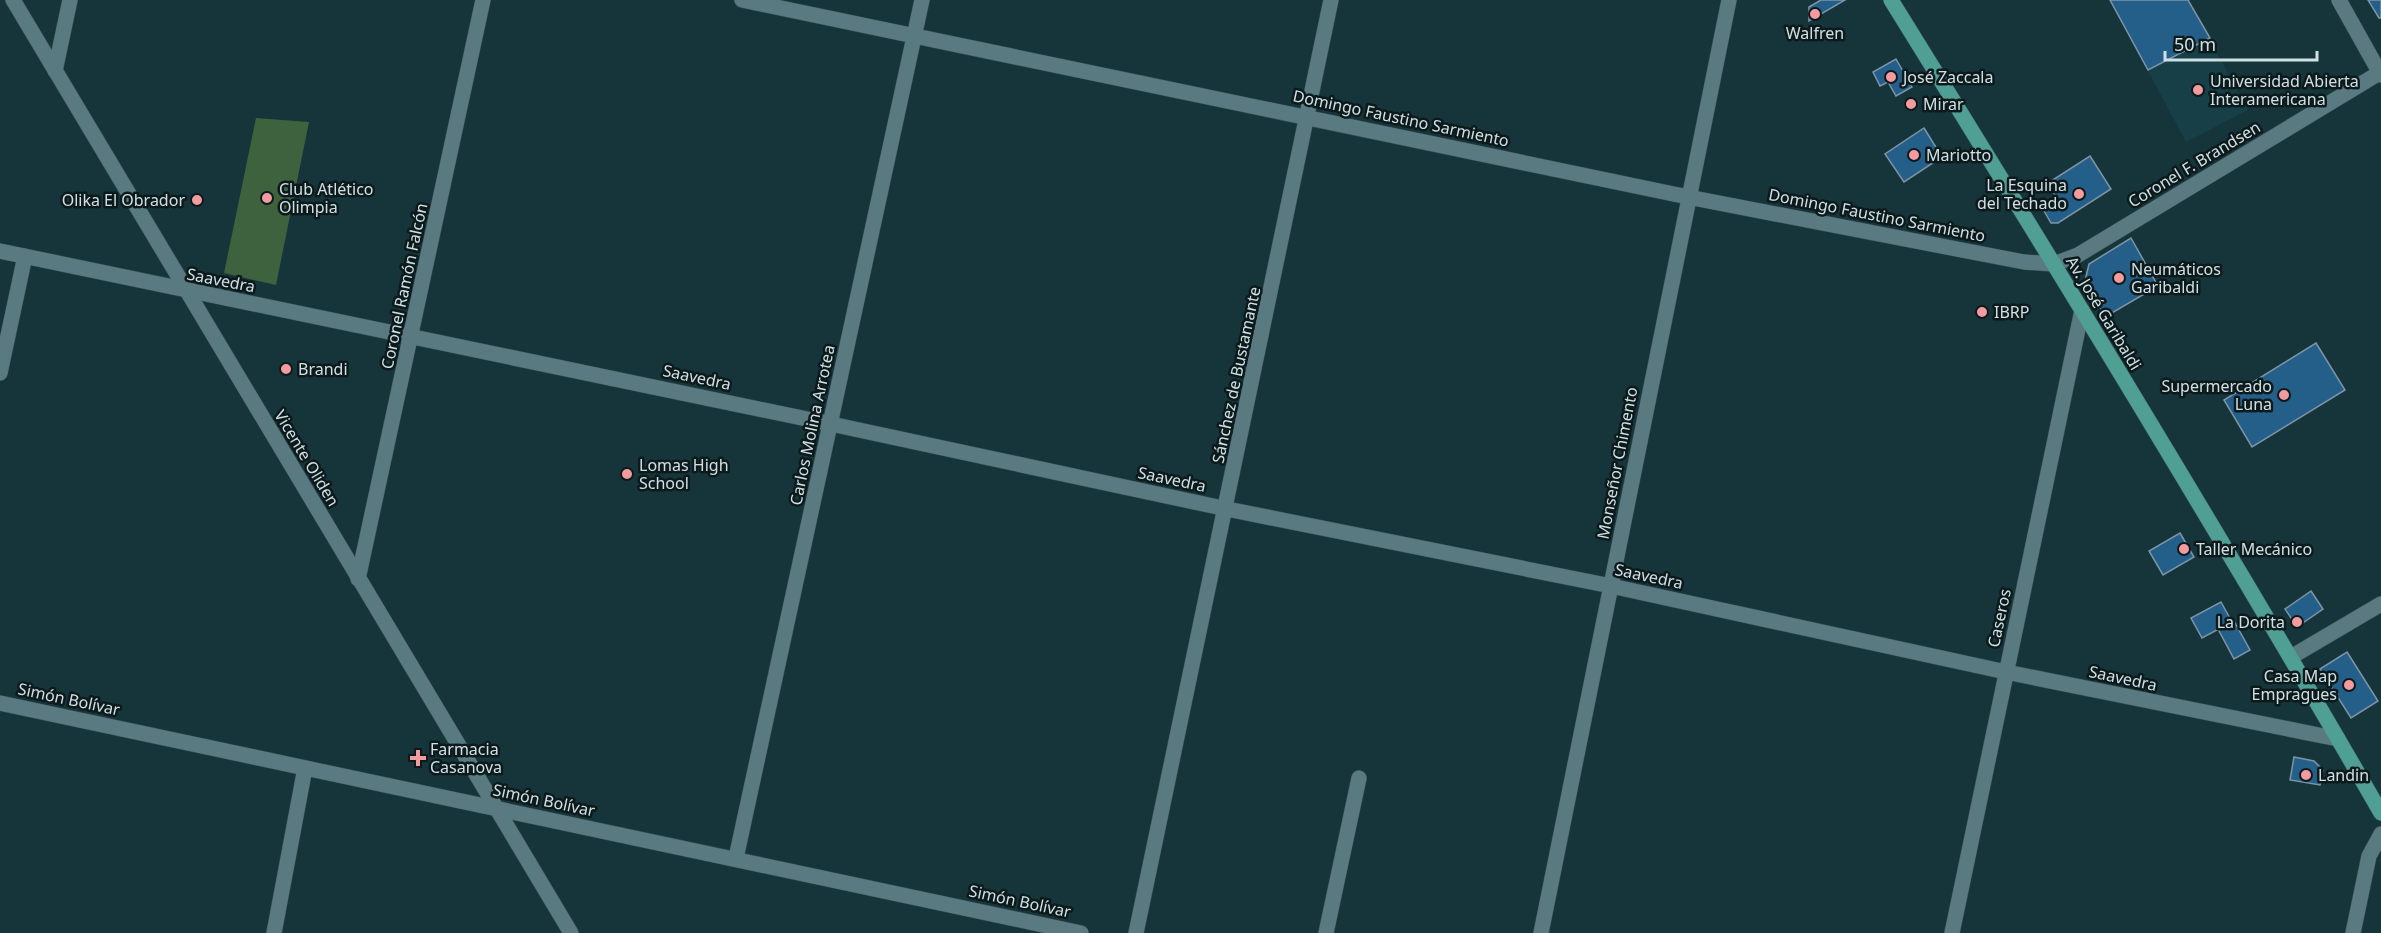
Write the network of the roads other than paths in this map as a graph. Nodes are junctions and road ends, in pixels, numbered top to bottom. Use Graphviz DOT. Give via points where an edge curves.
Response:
graph roads {
  1 [pos="13,0"];
  2 [pos="70,0"];
  3 [pos="483,0"];
  4 [pos="742,0"];
  5 [pos="922,0"];
  6 [pos="1331,0"];
  7 [pos="1729,0"];
  8 [pos="1892,0"];
  9 [pos="2339,0"];
  10 [pos="914,36"];
  11 [pos="55,71"];
  12 [pos="2380,73"];
  13 [pos="1308,117"];
  14 [pos="1688,196"];
  15 [pos="0,251"];
  16 [pos="25,256"];
  17 [pos="2054,264"];
  18 [pos="187,291"];
  19 [pos="2082,310"];
  20 [pos="412,337"];
  21 [pos="0,373"];
  22 [pos="831,424"];
  23 [pos="1227,509"];
  24 [pos="358,579"];
  25 [pos="1611,586"];
  26 [pos="2381,604"];
  27 [pos="2291,657"];
  28 [pos="2006,672"];
  29 [pos="0,703"];
  30 [pos="2338,739"];
  31 [pos="305,768"];
  32 [pos="1359,778"];
  33 [pos="498,809"];
  34 [pos="2381,813"];
  35 [pos="2381,834"];
  36 [pos="736,858"];
  37 [pos="274,933"];
  38 [pos="571,933"];
  39 [pos="1081,933"];
  40 [pos="1136,933"];
  41 [pos="1326,933"];
  42 [pos="1541,933"];
  43 [pos="1952,933"];
  44 [pos="2353,933"];
  1 -- 11 [label="street, Vicente Oliden"];
  2 -- 11 [label="street"];
  3 -- 20 [label="street, Coronel Ramón Falcón"];
  4 -- 10 [label="street, Domingo Faustino Sarmiento"];
  5 -- 10 [label="street, Carlos Molina Arrotea"];
  6 -- 13 [label="street, Sánchez de Bustamante"];
  7 -- 14 [label="street, Monseñor Chimento"];
  8 -- 17 [label="main road, Av. José Garibaldi"];
  9 -- 12 [label="street"];
  10 -- 13 [label="street, Domingo Faustino Sarmiento"];
  10 -- 22 [label="street, Carlos Molina Arrotea"];
  11 -- 18 [label="street, Vicente Oliden"];
  12 -- 17 [label="street, Coronel F. Brandsen" via="2078,255"];
  13 -- 14 [label="street, Domingo Faustino Sarmiento"];
  13 -- 23 [label="street, Sánchez de Bustamante"];
  14 -- 17 [label="street, Domingo Faustino Sarmiento" via="2024,262"];
  14 -- 25 [label="street, Monseñor Chimento"];
  15 -- 16 [label="street, Saavedra"];
  16 -- 18 [label="street, Saavedra"];
  16 -- 21 [label="street"];
  17 -- 19 [label="main road, Av. José Garibaldi"];
  18 -- 20 [label="street, Saavedra"];
  18 -- 24 [label="street, Vicente Oliden"];
  19 -- 27 [label="main road, Av. José Garibaldi"];
  19 -- 28 [label="street, Caseros"];
  20 -- 22 [label="street, Saavedra"];
  20 -- 24 [label="street, Coronel Ramón Falcón"];
  22 -- 23 [label="street, Saavedra"];
  22 -- 36 [label="street, Carlos Molina Arrotea"];
  23 -- 25 [label="street, Saavedra"];
  23 -- 40 [label="street, Sánchez de Bustamante"];
  24 -- 33 [label="street, Vicente Oliden"];
  25 -- 28 [label="street, Saavedra"];
  25 -- 42 [label="street, Monseñor Chimento"];
  26 -- 27 [label="street"];
  27 -- 30 [label="main road, Av. José Garibaldi"];
  28 -- 30 [label="street, Saavedra"];
  28 -- 43 [label="street, Caseros"];
  29 -- 31 [label="street, Simón Bolívar"];
  30 -- 34 [label="main road, Av. José Garibaldi"];
  31 -- 33 [label="street, Simón Bolívar"];
  31 -- 37 [label="street"];
  32 -- 41 [label="street"];
  33 -- 36 [label="street, Simón Bolívar"];
  33 -- 38 [label="street, Vicente Oliden"];
  35 -- 44 [label="street" via="2369,856"];
  36 -- 39 [label="street, Simón Bolívar"];
}
